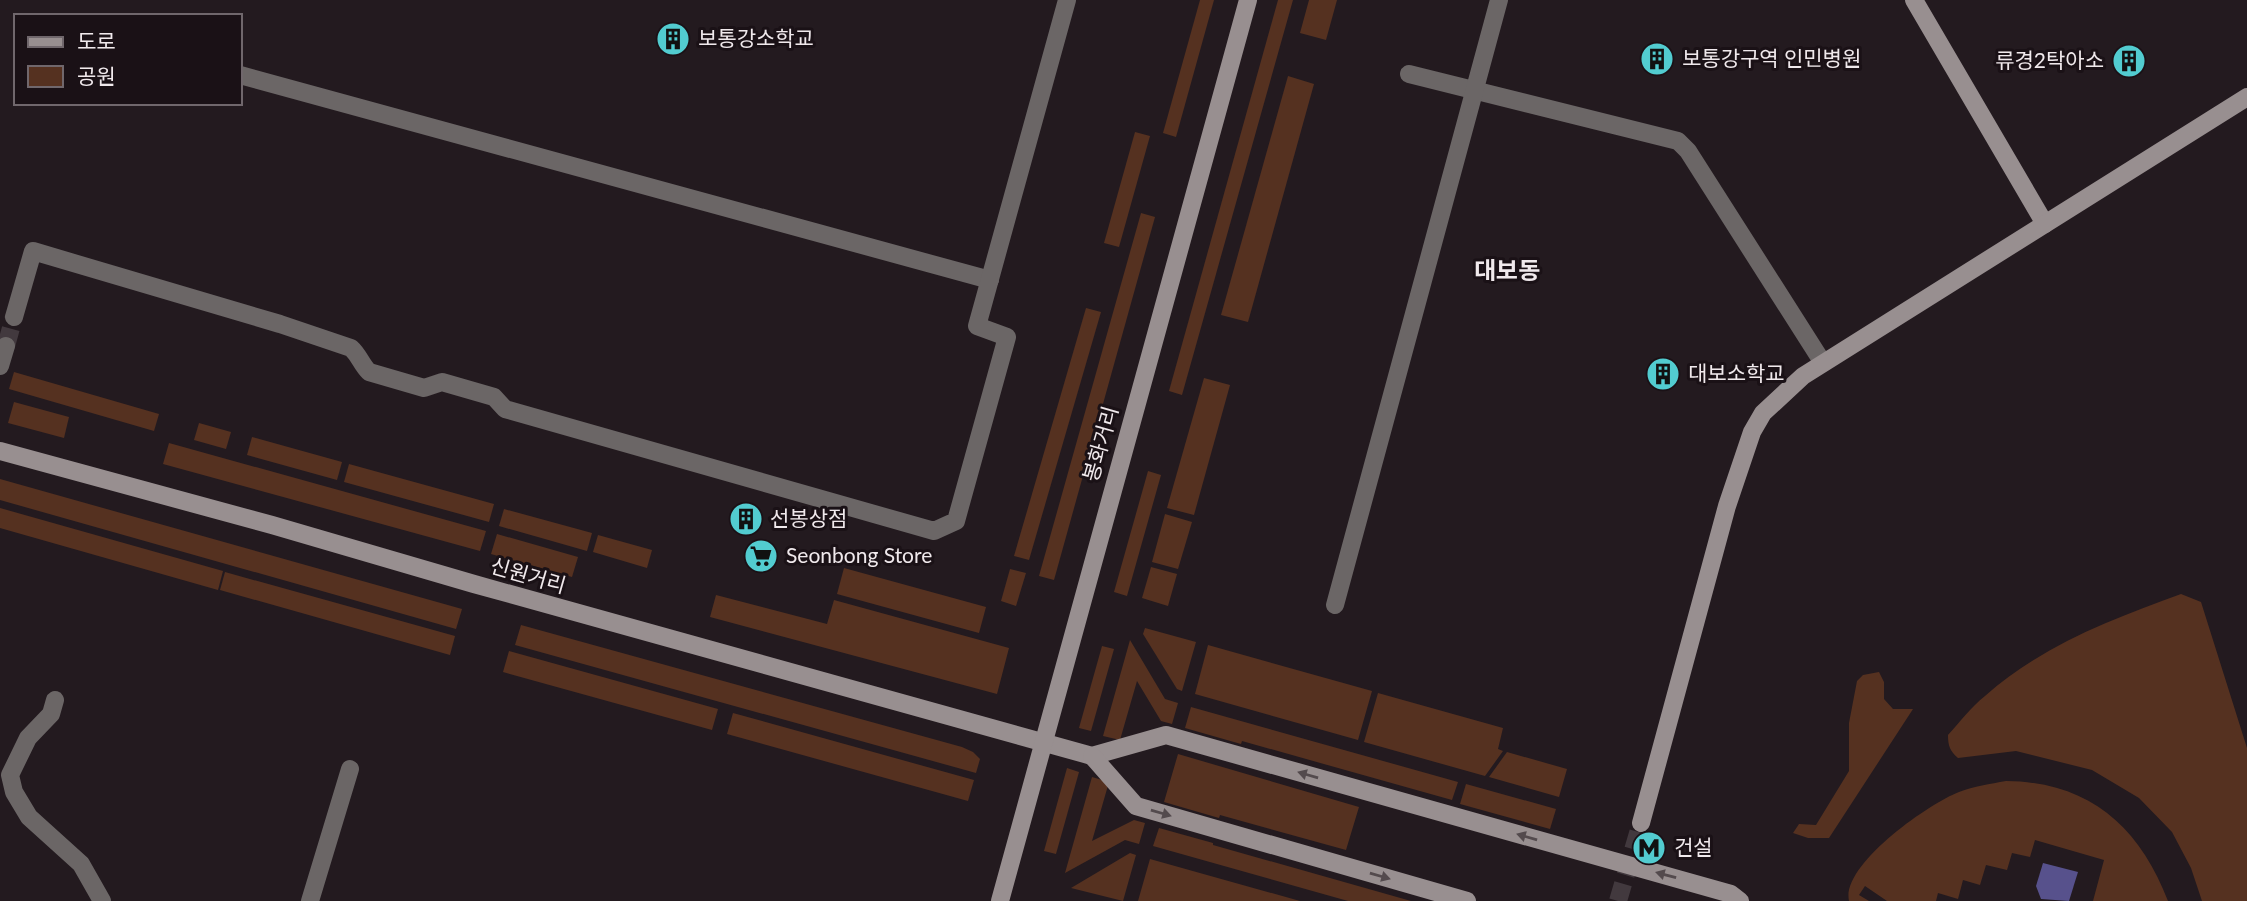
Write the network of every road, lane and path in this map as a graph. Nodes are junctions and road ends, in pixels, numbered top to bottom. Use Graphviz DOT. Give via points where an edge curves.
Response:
graph roads {
  1 [pos="1067,0"];
  2 [pos="1248,0"];
  3 [pos="1499,0"];
  4 [pos="1914,0"];
  5 [pos="1409,74"];
  6 [pos="242,76"];
  7 [pos="1474,90"];
  8 [pos="2247,97"];
  9 [pos="2045,224"];
  10 [pos="990,280"];
  11 [pos="14,317"];
  12 [pos="6,346"];
  13 [pos="1823,363"];
  14 [pos="0,366"];
  15 [pos="0,451"];
  16 [pos="1335,605"];
  17 [pos="55,700"];
  18 [pos="1044,741"];
  19 [pos="1092,756"];
  20 [pos="350,769"];
  21 [pos="1641,822"];
  22 [pos="1736,897"];
  23 [pos="102,901"];
  24 [pos="310,901"];
  25 [pos="1000,901"];
  26 [pos="1467,901"];
  1 -- 10 [label="street"];
  2 -- 18 [label="street, 봉화거리"];
  3 -- 7 [label="street"];
  4 -- 9 [label="street"];
  5 -- 7 [label="street"];
  6 -- 10 [label="street"];
  7 -- 13 [label="street" via="1678,141"];
  7 -- 16 [label="street"];
  8 -- 9 [label="street"];
  9 -- 13 [label="street"];
  10 -- 11 [label="street" via="977,326 1007,337 956,521 934,531 505,409 494,397 468,389 442,382 424,388 369,372 351,348 33,251"];
  12 -- 14 [label="street"];
  13 -- 21 [label="street" via="1763,413 1752,432 1727,506"];
  15 -- 18 [label="street, 신원거리"];
  17 -- 23 [label="street" via="51,714 28,738 10,775 29,817 81,864"];
  18 -- 19 [label="street, 신원거리"];
  18 -- 25 [label="street, 봉화거리"];
  22 -- 19 [label="street, one-way" via="1166,735"];
  19 -- 26 [label="street, one-way" via="1136,806"];
  20 -- 24 [label="street"];
}
